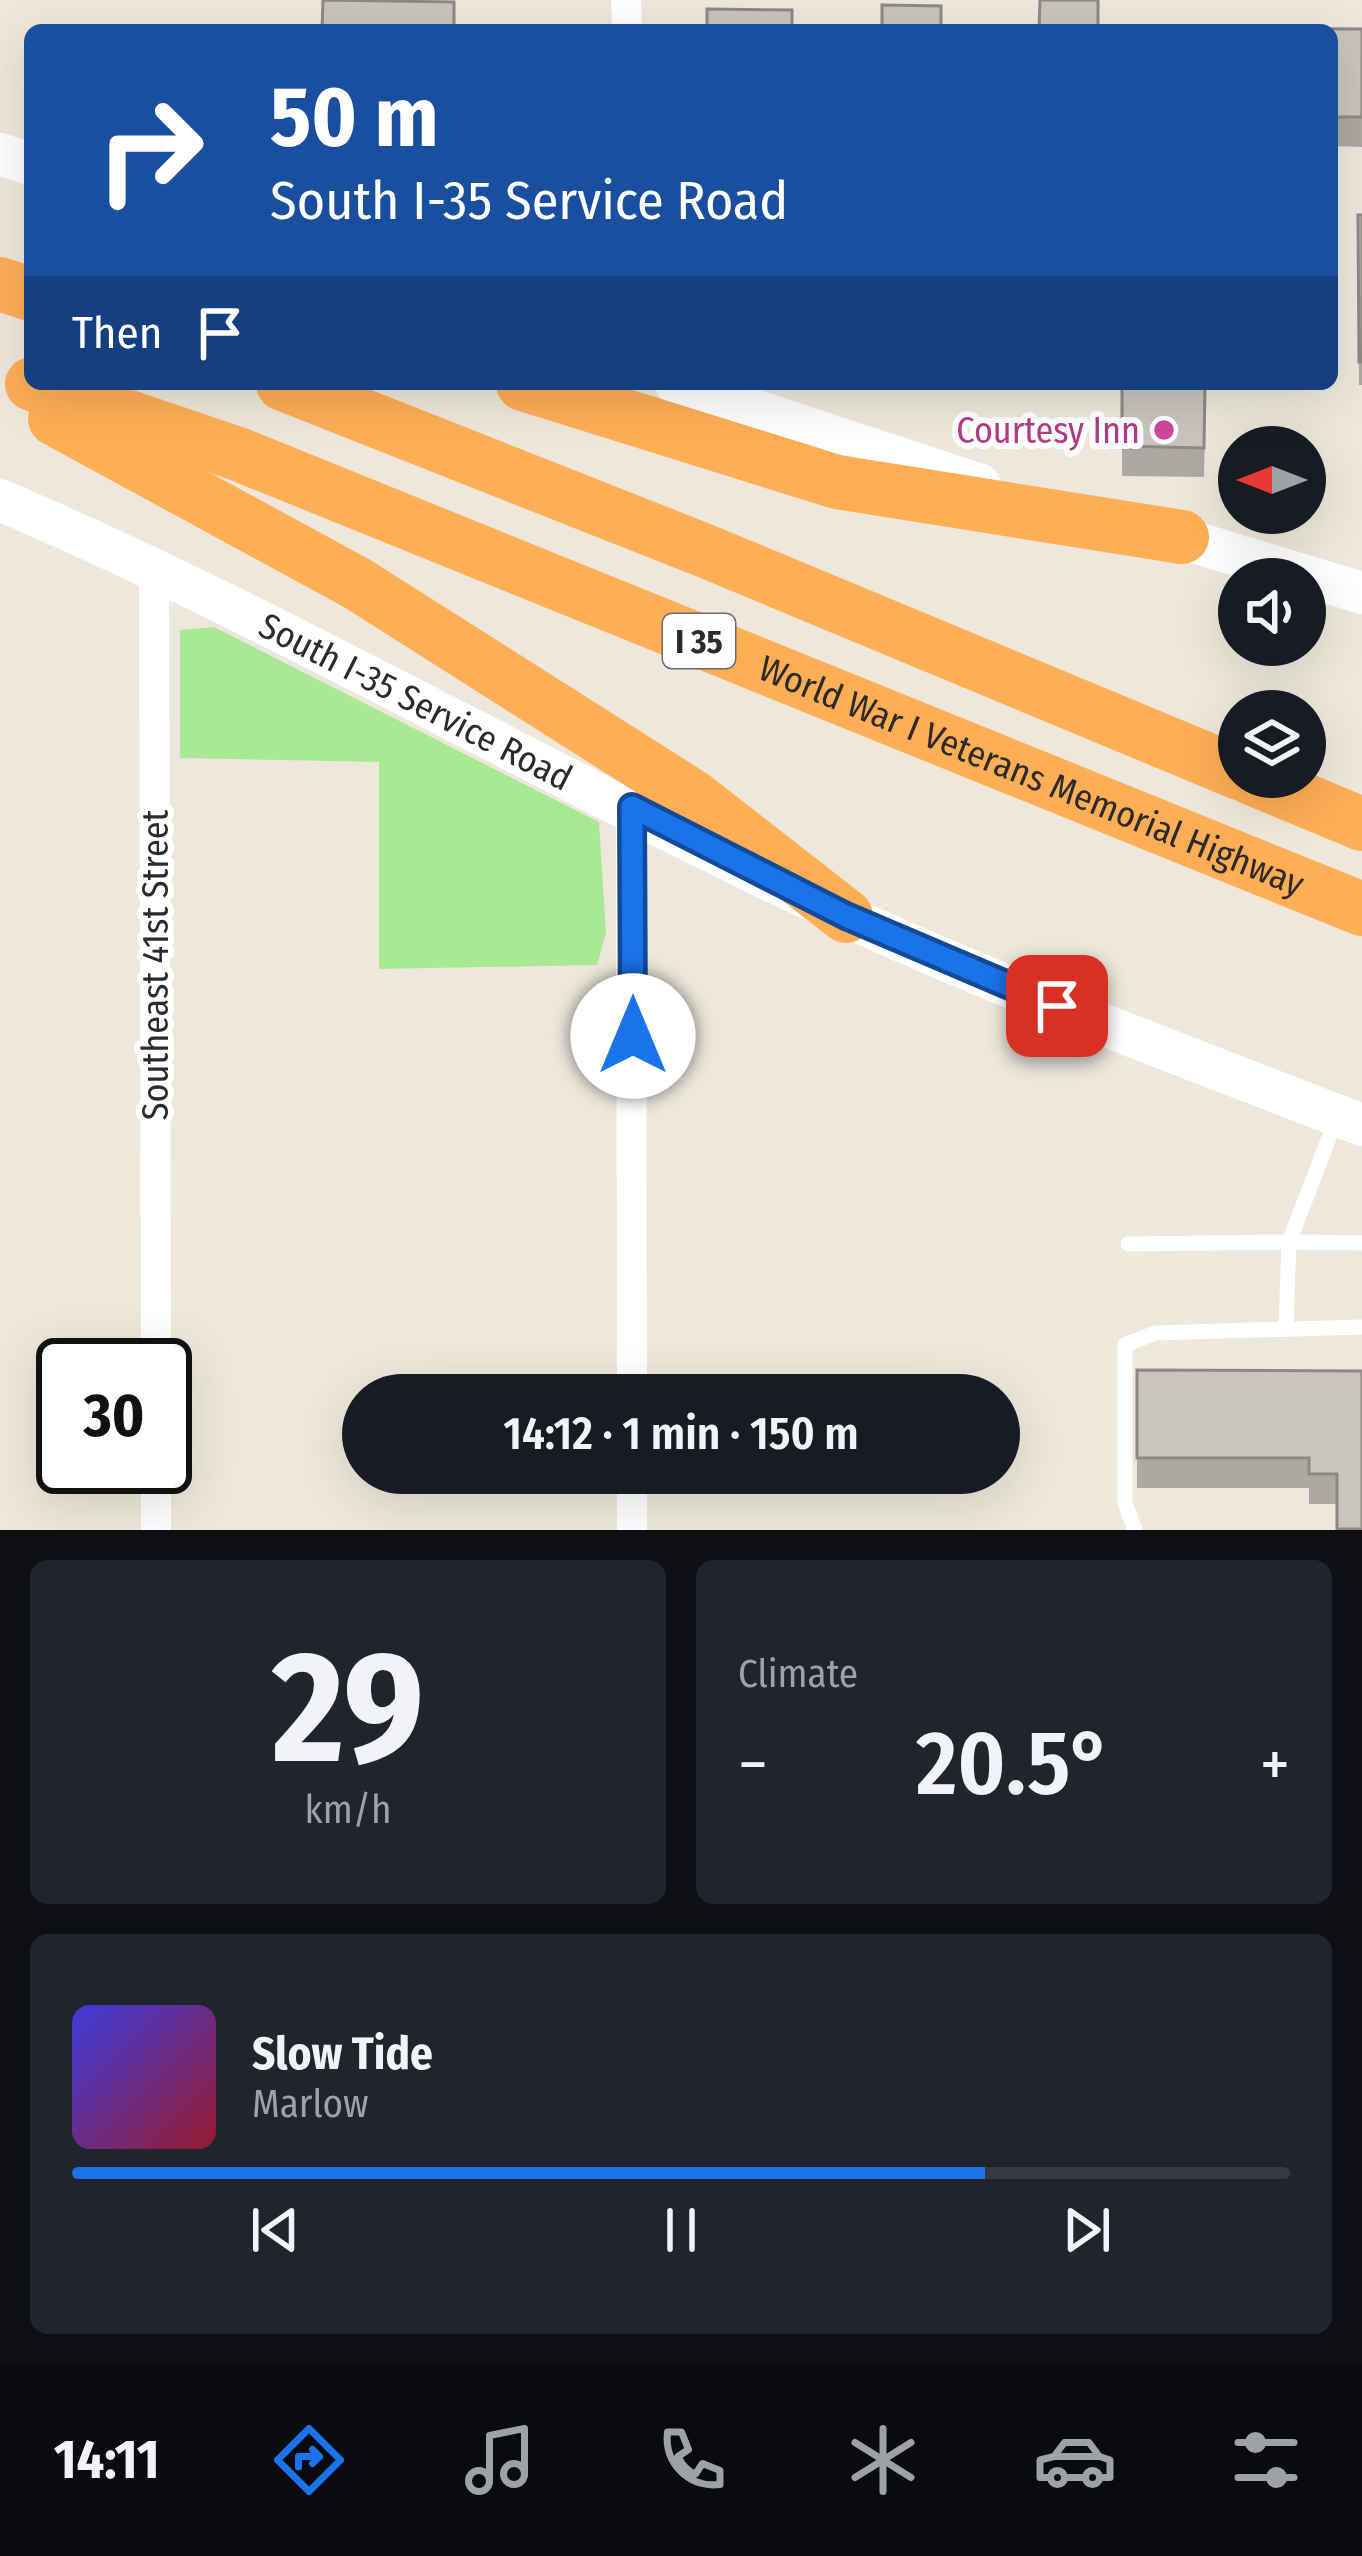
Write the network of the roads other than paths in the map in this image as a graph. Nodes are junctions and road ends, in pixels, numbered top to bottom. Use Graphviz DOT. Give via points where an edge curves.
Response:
graph roads {
  1 [pos="0,390"];
  2 [pos="49,390"];
  3 [pos="298,390"];
  4 [pos="542,390"];
  5 [pos="694,390"];
  6 [pos="0,500"];
  7 [pos="1182,537"];
  8 [pos="154,566"];
  9 [pos="1362,593"];
  10 [pos="1218,764"];
  11 [pos="1299,798"];
  12 [pos="632,807"];
  13 [pos="1362,824"];
  14 [pos="1362,909"];
  15 [pos="846,916"];
  16 [pos="1350,1120"];
  17 [pos="1289,1242"];
  18 [pos="1362,1243"];
  19 [pos="1128,1244"];
  20 [pos="1362,1328"];
  21 [pos="1286,1329"];
  22 [pos="156,1338"];
  23 [pos="632,1374"];
  24 [pos="156,1494"];
  25 [pos="632,1494"];
  26 [pos="157,1530"];
  27 [pos="632,1530"];
  28 [pos="1135,1530"];
  1 -- 15 [label="highway" via="358,584 692,796"];
  2 -- 14 [label="highway, World War I Veterans Memorial Highway / I 35" via="238,454"];
  3 -- 10 [label="highway, I 35"];
  4 -- 7 [label="highway" via="837,482"];
  5 -- 7 [label="main road" via="961,480"];
  6 -- 8 [label="main road, South I-35 Service Road"];
  7 -- 9 [label="main road"];
  8 -- 12 [label="main road, South I-35 Service Road"];
  8 -- 22 [label="street, Southeast 41st Street"];
  11 -- 13 [label="highway"];
  12 -- 15 [label="main road, South I-35 Service Road"];
  12 -- 23 [label="street"];
  15 -- 16 [label="main road, South I-35 Service Road"];
  16 -- 17 [label="lane"];
  17 -- 18 [label="lane"];
  17 -- 19 [label="lane"];
  17 -- 21 [label="lane"];
  20 -- 21 [label="lane"];
  21 -- 28 [label="lane" via="1155,1334 1125,1345 1126,1503"];
  24 -- 26 [label="street"];
  25 -- 27 [label="street"];
}
